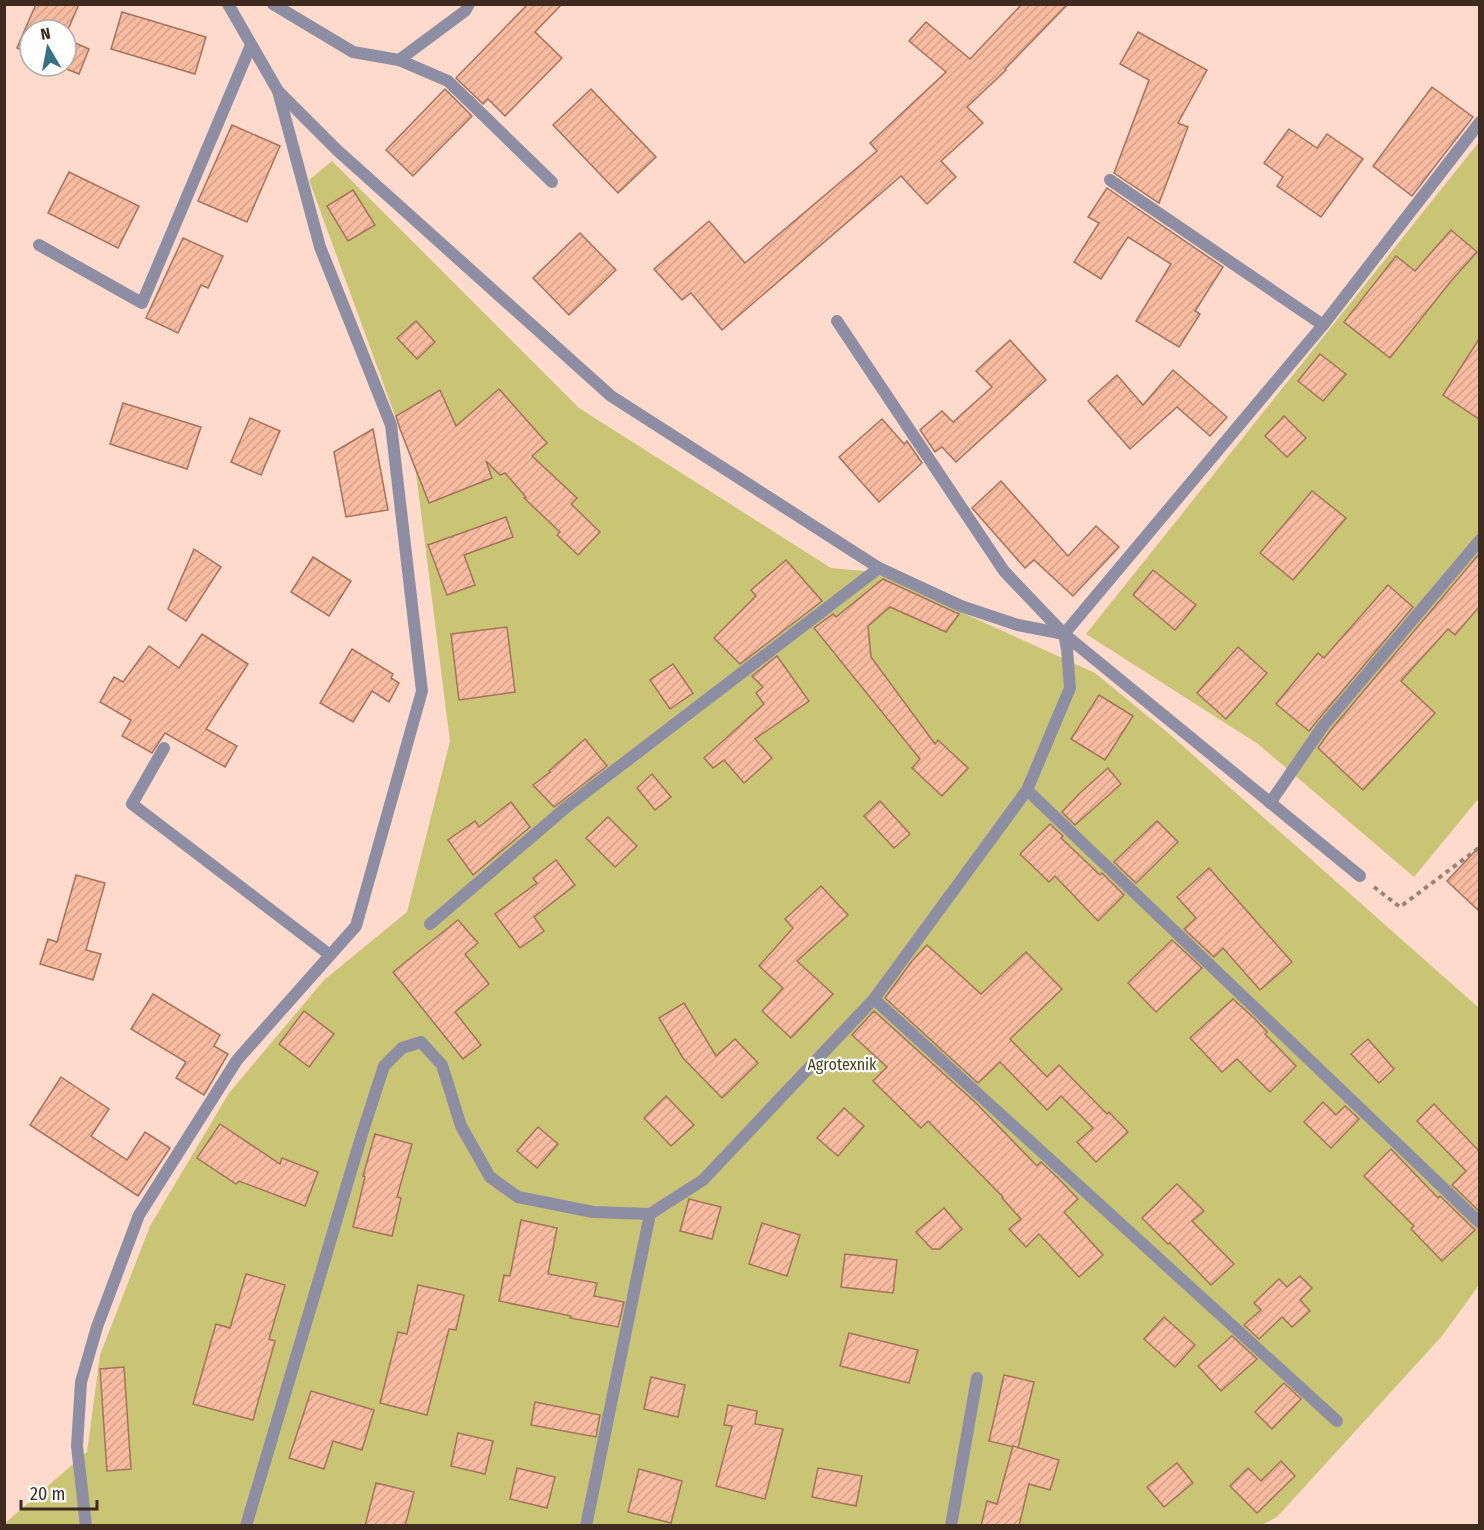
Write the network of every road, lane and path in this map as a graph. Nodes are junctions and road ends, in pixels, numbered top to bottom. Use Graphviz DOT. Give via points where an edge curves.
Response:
graph roads {
  1 [pos="228,4"];
  2 [pos="273,4"];
  3 [pos="469,4"];
  4 [pos="251,45"];
  5 [pos="399,60"];
  6 [pos="278,91"];
  7 [pos="1479,122"];
  8 [pos="1110,180"];
  9 [pos="552,182"];
  10 [pos="39,245"];
  11 [pos="837,321"];
  12 [pos="1323,325"];
  13 [pos="1479,540"];
  14 [pos="879,568"];
  15 [pos="1064,634"];
  16 [pos="164,748"];
  17 [pos="1027,790"];
  18 [pos="1270,803"];
  19 [pos="1479,847"];
  20 [pos="1360,876"];
  21 [pos="430,924"];
  22 [pos="330,955"];
  23 [pos="874,999"];
  24 [pos="650,1214"];
  25 [pos="1479,1223"];
  26 [pos="977,1378"];
  27 [pos="1337,1421"];
  28 [pos="86,1526"];
  29 [pos="246,1526"];
  30 [pos="586,1526"];
  31 [pos="951,1526"];
  1 -- 4 [label="street"];
  2 -- 5 [label="street" via="353,52"];
  3 -- 5 [label="street"];
  4 -- 6 [label="street"];
  4 -- 10 [label="street" via="142,303"];
  5 -- 9 [label="street" via="448,81"];
  6 -- 14 [label="street" via="337,150 611,396"];
  6 -- 22 [label="street" via="320,247 392,425 422,691 356,926"];
  7 -- 12 [label="street"];
  8 -- 12 [label="street"];
  11 -- 15 [label="street" via="1004,571"];
  12 -- 15 [label="street"];
  13 -- 18 [label="street" via="1323,726"];
  14 -- 15 [label="street" via="961,606 1018,626"];
  14 -- 21 [label="street" via="569,805"];
  15 -- 17 [label="street" via="1070,688"];
  15 -- 18 [label="street"];
  16 -- 22 [label="street" via="132,804"];
  17 -- 23 [label="street"];
  17 -- 25 [label="street"];
  18 -- 20 [label="street"];
  19 -- 20 [label="path" via="1400,907"];
  22 -- 28 [label="street" via="237,1060 139,1215 81,1382 77,1446"];
  23 -- 24 [label="street" via="703,1180"];
  23 -- 27 [label="street"];
  24 -- 29 [label="street" via="593,1212 518,1197 490,1177 484,1167 461,1126 442,1065 421,1042 402,1048 384,1066 376,1088"];
  24 -- 30 [label="street"];
  26 -- 31 [label="street"];
}
